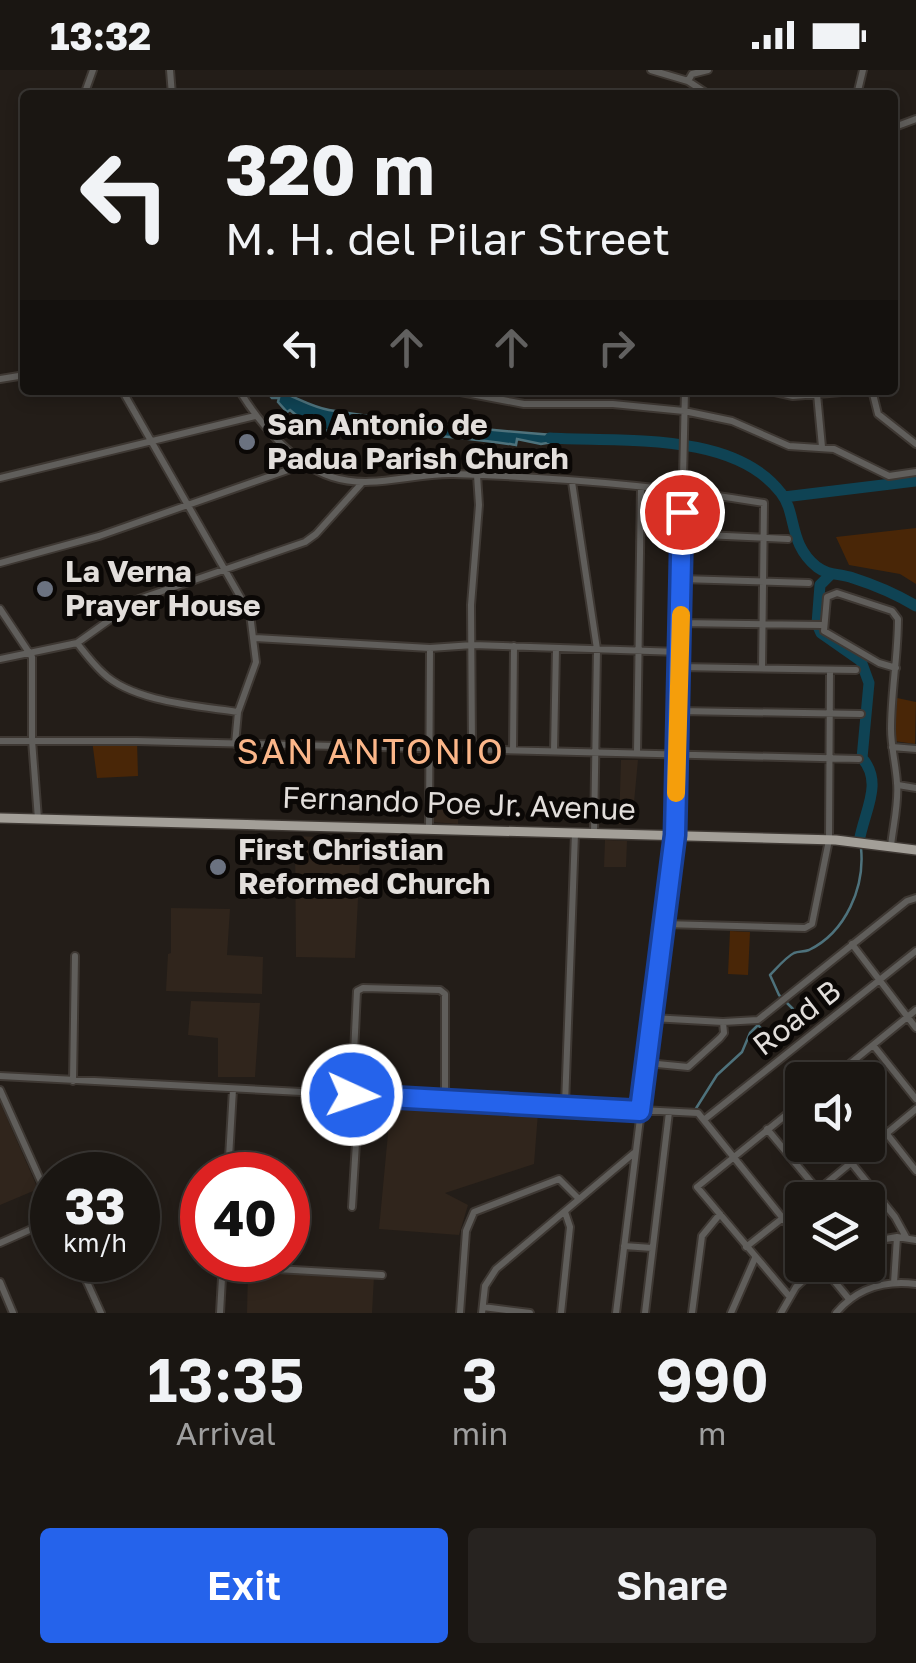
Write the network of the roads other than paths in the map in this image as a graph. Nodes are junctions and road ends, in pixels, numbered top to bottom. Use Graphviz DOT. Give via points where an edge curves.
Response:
graph roads {
  1 [pos="651,70"];
  2 [pos="708,70"];
  3 [pos="691,75"];
  4 [pos="125,395"];
  5 [pos="242,395"];
  6 [pos="501,395"];
  7 [pos="685,395"];
  8 [pos="817,395"];
  9 [pos="871,395"];
  10 [pos="684,411"];
  11 [pos="255,416"];
  12 [pos="151,442"];
  13 [pos="916,444"];
  14 [pos="822,447"];
  15 [pos="305,464"];
  16 [pos="916,472"];
  17 [pos="477,475"];
  18 [pos="0,478"];
  19 [pos="572,482"];
  20 [pos="362,483"];
  21 [pos="640,487"];
  22 [pos="682,490"];
  23 [pos="189,504"];
  24 [pos="682,534"];
  25 [pos="764,538"];
  26 [pos="788,539"];
  27 [pos="0,563"];
  28 [pos="226,570"];
  29 [pos="681,579"];
  30 [pos="763,581"];
  31 [pos="810,582"];
  32 [pos="0,609"];
  33 [pos="680,623"];
  34 [pos="762,624"];
  35 [pos="818,625"];
  36 [pos="255,638"];
  37 [pos="77,643"];
  38 [pos="473,645"];
  39 [pos="514,646"];
  40 [pos="430,648"];
  41 [pos="556,648"];
  42 [pos="597,649"];
  43 [pos="638,650"];
  44 [pos="31,652"];
  45 [pos="680,652"];
  46 [pos="0,659"];
  47 [pos="680,666"];
  48 [pos="762,668"];
  49 [pos="896,668"];
  50 [pos="830,670"];
  51 [pos="856,670"];
  52 [pos="678,711"];
  53 [pos="238,712"];
  54 [pos="830,714"];
  55 [pos="861,714"];
  56 [pos="32,740"];
  57 [pos="0,741"];
  58 [pos="235,744"];
  59 [pos="892,747"];
  60 [pos="431,748"];
  61 [pos="916,749"];
  62 [pos="472,750"];
  63 [pos="513,750"];
  64 [pos="554,752"];
  65 [pos="596,753"];
  66 [pos="637,754"];
  67 [pos="678,754"];
  68 [pos="830,759"];
  69 [pos="859,759"];
  70 [pos="898,785"];
  71 [pos="916,788"];
  72 [pos="0,818"];
  73 [pos="38,819"];
  74 [pos="430,828"];
  75 [pos="576,833"];
  76 [pos="594,834"];
  77 [pos="675,835"];
  78 [pos="830,840"];
  79 [pos="891,846"];
  80 [pos="916,850"];
  81 [pos="916,898"];
  82 [pos="664,924"];
  83 [pos="852,944"];
  84 [pos="916,951"];
  85 [pos="75,956"];
  86 [pos="880,981"];
  87 [pos="916,1010"];
  88 [pos="906,1016"];
  89 [pos="652,1018"];
  90 [pos="723,1022"];
  91 [pos="916,1028"];
  92 [pos="873,1046"];
  93 [pos="856,1062"];
  94 [pos="647,1063"];
  95 [pos="0,1076"];
  96 [pos="74,1081"];
  97 [pos="233,1089"];
  98 [pos="0,1090"];
  99 [pos="356,1095"];
  100 [pos="916,1099"];
  101 [pos="445,1100"];
  102 [pos="565,1105"];
  103 [pos="916,1109"];
  104 [pos="640,1111"];
  105 [pos="668,1112"];
  106 [pos="785,1116"];
  107 [pos="705,1118"];
  108 [pos="768,1129"];
  109 [pos="885,1131"];
  110 [pos="887,1134"];
  111 [pos="229,1152"];
  112 [pos="635,1152"];
  113 [pos="734,1156"];
  114 [pos="30,1157"];
  115 [pos="851,1163"];
  116 [pos="916,1171"];
  117 [pos="811,1182"];
  118 [pos="828,1182"];
  119 [pos="580,1199"];
  120 [pos="352,1207"];
  121 [pos="565,1212"];
  122 [pos="720,1214"];
  123 [pos="784,1218"];
  124 [pos="30,1230"];
  125 [pos="901,1237"];
  126 [pos="885,1239"];
  127 [pos="916,1240"];
  128 [pos="0,1243"];
  129 [pos="624,1246"];
  130 [pos="746,1247"];
  131 [pos="652,1248"];
  132 [pos="755,1258"];
  133 [pos="310,1270"];
  134 [pos="382,1275"];
  135 [pos="0,1282"];
  136 [pos="87,1282"];
  137 [pos="222,1282"];
  138 [pos="803,1282"];
  139 [pos="834,1282"];
  140 [pos="894,1283"];
  141 [pos="916,1284"];
  142 [pos="789,1296"];
  143 [pos="849,1300"];
  144 [pos="482,1310"];
  145 [pos="13,1313"];
  146 [pos="101,1313"];
  147 [pos="220,1313"];
  148 [pos="460,1313"];
  149 [pos="530,1313"];
  150 [pos="561,1313"];
  151 [pos="616,1313"];
  152 [pos="645,1313"];
  153 [pos="692,1313"];
  154 [pos="731,1313"];
  155 [pos="781,1313"];
  156 [pos="836,1313"];
  1 -- 3 [label="street"];
  2 -- 3 [label="street"];
  4 -- 12 [label="street"];
  5 -- 11 [label="street"];
  6 -- 10 [label="street" via="524,404"];
  7 -- 10 [label="street"];
  8 -- 14 [label="street"];
  9 -- 13 [label="street" via="878,414"];
  10 -- 14 [label="street" via="732,421 789,446"];
  10 -- 22 [label="street"];
  11 -- 12 [label="street"];
  11 -- 15 [label="street"];
  12 -- 18 [label="street"];
  12 -- 23 [label="street"];
  14 -- 16 [label="street" via="890,476"];
  15 -- 20 [label="street"];
  15 -- 23 [label="street"];
  17 -- 19 [label="street"];
  17 -- 20 [label="street"];
  17 -- 38 [label="street"];
  19 -- 21 [label="street"];
  19 -- 42 [label="street"];
  20 -- 28 [label="street" via="305,542"];
  21 -- 22 [label="street"];
  21 -- 43 [label="street"];
  22 -- 24 [label="street"];
  22 -- 25 [label="street" via="764,503"];
  23 -- 27 [label="street"];
  23 -- 28 [label="street"];
  24 -- 25 [label="street"];
  24 -- 29 [label="street"];
  25 -- 26 [label="street"];
  25 -- 30 [label="street"];
  28 -- 36 [label="street"];
  28 -- 37 [label="street" via="139,598"];
  29 -- 30 [label="street"];
  29 -- 33 [label="street"];
  30 -- 31 [label="street"];
  30 -- 34 [label="street"];
  32 -- 44 [label="street"];
  33 -- 34 [label="street"];
  33 -- 45 [label="street"];
  34 -- 35 [label="street"];
  34 -- 48 [label="street"];
  35 -- 49 [label="street" via="878,664"];
  35 -- 49 [label="street" via="831,593 892,611 898,619"];
  36 -- 40 [label="street"];
  36 -- 53 [label="street" via="256,662"];
  37 -- 44 [label="street"];
  37 -- 53 [label="street" via="105,675 135,690"];
  38 -- 39 [label="street"];
  38 -- 40 [label="street"];
  38 -- 62 [label="street"];
  39 -- 41 [label="street"];
  39 -- 63 [label="street"];
  40 -- 60 [label="street"];
  41 -- 42 [label="street"];
  41 -- 64 [label="street"];
  42 -- 43 [label="street"];
  42 -- 65 [label="street"];
  43 -- 45 [label="street"];
  43 -- 66 [label="street"];
  44 -- 46 [label="street"];
  44 -- 56 [label="street"];
  45 -- 47 [label="street"];
  47 -- 48 [label="street"];
  47 -- 52 [label="street"];
  48 -- 50 [label="street"];
  49 -- 59 [label="street"];
  50 -- 51 [label="street"];
  50 -- 54 [label="street"];
  52 -- 54 [label="street"];
  52 -- 67 [label="street"];
  53 -- 58 [label="street"];
  54 -- 55 [label="street"];
  54 -- 68 [label="street"];
  56 -- 57 [label="street"];
  56 -- 58 [label="street"];
  56 -- 73 [label="street"];
  58 -- 60 [label="street"];
  59 -- 61 [label="street"];
  59 -- 70 [label="street"];
  60 -- 62 [label="street"];
  60 -- 74 [label="street"];
  62 -- 63 [label="street"];
  63 -- 64 [label="street"];
  64 -- 65 [label="street"];
  65 -- 66 [label="street"];
  65 -- 76 [label="street"];
  66 -- 67 [label="street"];
  67 -- 68 [label="street"];
  67 -- 77 [label="street"];
  68 -- 69 [label="street"];
  68 -- 78 [label="street"];
  70 -- 71 [label="street"];
  70 -- 79 [label="street"];
  72 -- 73 [label="main road, Fernando Poe Jr. Avenue"];
  73 -- 74 [label="main road, Fernando Poe Jr. Avenue"];
  74 -- 75 [label="main road, Fernando Poe Jr. Avenue"];
  75 -- 76 [label="main road, Fernando Poe Jr. Avenue"];
  75 -- 102 [label="street"];
  76 -- 77 [label="main road, Fernando Poe Jr. Avenue"];
  77 -- 78 [label="main road, Fernando Poe Jr. Avenue"];
  77 -- 82 [label="street"];
  78 -- 79 [label="main road, Fernando Poe Jr. Avenue"];
  78 -- 82 [label="street" via="814,921 805,928"];
  79 -- 80 [label="main road, Fernando Poe Jr. Avenue"];
  81 -- 83 [label="street"];
  82 -- 89 [label="street"];
  83 -- 86 [label="street"];
  83 -- 90 [label="street" via="758,1020"];
  84 -- 86 [label="street, Road B"];
  85 -- 96 [label="street"];
  86 -- 88 [label="street"];
  86 -- 107 [label="street, Road B"];
  87 -- 88 [label="street"];
  88 -- 91 [label="street"];
  88 -- 92 [label="street"];
  89 -- 90 [label="street"];
  89 -- 94 [label="street"];
  90 -- 94 [label="street" via="720,1038 688,1067"];
  92 -- 93 [label="street"];
  92 -- 100 [label="street"];
  94 -- 104 [label="street"];
  95 -- 96 [label="street"];
  96 -- 97 [label="street"];
  97 -- 99 [label="street"];
  97 -- 111 [label="street"];
  98 -- 114 [label="street"];
  99 -- 101 [label="street"];
  99 -- 101 [label="street" via="356,995 363,988 444,991"];
  99 -- 120 [label="street"];
  101 -- 102 [label="street"];
  102 -- 104 [label="street"];
  103 -- 110 [label="street"];
  104 -- 105 [label="street"];
  104 -- 112 [label="street"];
  105 -- 107 [label="street"];
  105 -- 131 [label="street"];
  106 -- 108 [label="street"];
  107 -- 113 [label="street"];
  108 -- 113 [label="street"];
  108 -- 117 [label="street"];
  109 -- 110 [label="street"];
  110 -- 115 [label="street"];
  110 -- 116 [label="street"];
  112 -- 119 [label="street"];
  112 -- 129 [label="street"];
  113 -- 122 [label="street" via="697,1187"];
  113 -- 123 [label="street"];
  115 -- 118 [label="street"];
  115 -- 125 [label="street" via="895,1217"];
  119 -- 121 [label="street"];
  119 -- 148 [label="street" via="559,1179 474,1212"];
  121 -- 144 [label="street" via="491,1275"];
  121 -- 150 [label="street" via="570,1228"];
  122 -- 130 [label="street"];
  122 -- 153 [label="street" via="702,1236"];
  123 -- 130 [label="street"];
  124 -- 128 [label="street"];
  125 -- 126 [label="street"];
  125 -- 127 [label="street"];
  125 -- 140 [label="street"];
  129 -- 131 [label="street"];
  129 -- 151 [label="street"];
  130 -- 132 [label="street"];
  131 -- 152 [label="street"];
  132 -- 142 [label="street"];
  132 -- 154 [label="street"];
  133 -- 134 [label="street"];
  135 -- 145 [label="street"];
  136 -- 146 [label="street"];
  137 -- 147 [label="street"];
  138 -- 142 [label="street"];
  139 -- 143 [label="street"];
  140 -- 141 [label="street"];
  140 -- 143 [label="street"];
  142 -- 155 [label="street"];
  143 -- 156 [label="street"];
  144 -- 149 [label="street"];
}
